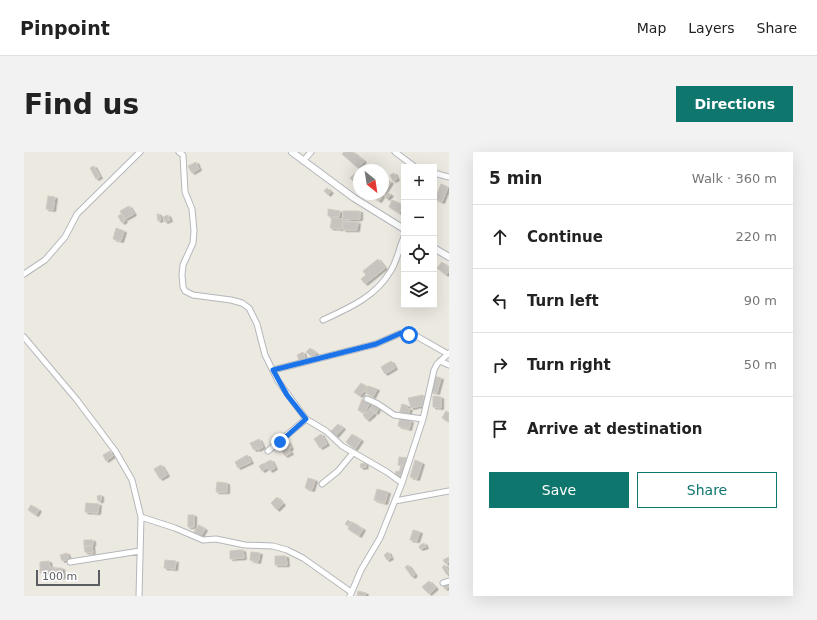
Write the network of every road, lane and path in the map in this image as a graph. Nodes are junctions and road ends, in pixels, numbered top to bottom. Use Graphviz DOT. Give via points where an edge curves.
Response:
graph roads {
  1 [pos="140,152"];
  2 [pos="179,152"];
  3 [pos="292,152"];
  4 [pos="311,152"];
  5 [pos="395,152"];
  6 [pos="304,161"];
  7 [pos="411,164"];
  8 [pos="437,174"];
  9 [pos="449,177"];
  10 [pos="401,227"];
  11 [pos="401,245"];
  12 [pos="437,250"];
  13 [pos="449,257"];
  14 [pos="24,274"];
  15 [pos="323,320"];
  16 [pos="24,337"];
  17 [pos="448,354"];
  18 [pos="440,361"];
  19 [pos="449,365"];
  20 [pos="273,370"];
  21 [pos="366,399"];
  22 [pos="306,419"];
  23 [pos="423,419"];
  24 [pos="268,451"];
  25 [pos="353,453"];
  26 [pos="402,483"];
  27 [pos="322,484"];
  28 [pos="449,491"];
  29 [pos="395,501"];
  30 [pos="141,517"];
  31 [pos="140,551"];
  32 [pos="70,562"];
  33 [pos="449,581"];
  34 [pos="443,583"];
  35 [pos="351,594"];
  36 [pos="139,596"];
  1 -- 14 [label="street" via="77,214 65,237 45,260"];
  2 -- 20 [label="street" via="183,155 185,192 192,209 194,231 193,242 183,265 183,287 192,295 231,300 249,308 257,324 265,355"];
  3 -- 6 [label="street"];
  4 -- 6 [label="street"];
  5 -- 7 [label="street"];
  6 -- 10 [label="street" via="354,198"];
  8 -- 9 [label="street"];
  11 -- 15 [label="street" via="391,270 378,289 353,306"];
  12 -- 13 [label="street"];
  16 -- 30 [label="street" via="77,400 116,452 132,480"];
  17 -- 18 [label="street"];
  17 -- 20 [label="street" via="418,337 401,333 376,344"];
  18 -- 19 [label="street"];
  18 -- 23 [label="street" via="434,370"];
  20 -- 22 [label="street" via="287,395"];
  21 -- 23 [label="street" via="394,415"];
  22 -- 24 [label="street"];
  22 -- 25 [label="street"];
  23 -- 26 [label="street"];
  25 -- 26 [label="street"];
  25 -- 27 [label="street" via="338,471"];
  26 -- 29 [label="street"];
  28 -- 29 [label="street"];
  29 -- 35 [label="street" via="380,538 361,570"];
  30 -- 31 [label="street"];
  30 -- 35 [label="street" via="203,540 216,539 287,550 303,558"];
  31 -- 32 [label="street"];
  31 -- 36 [label="street"];
  33 -- 34 [label="street"];
}
